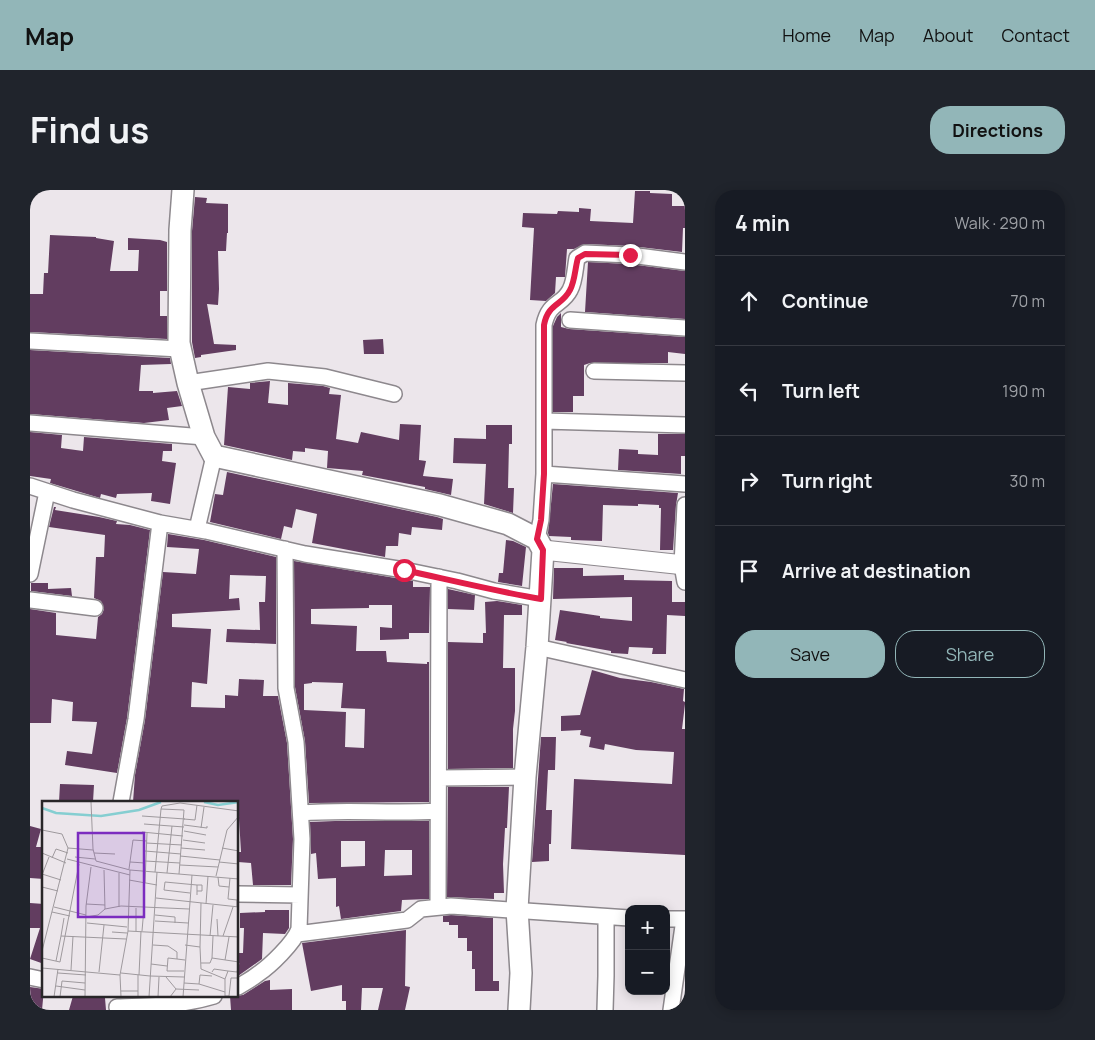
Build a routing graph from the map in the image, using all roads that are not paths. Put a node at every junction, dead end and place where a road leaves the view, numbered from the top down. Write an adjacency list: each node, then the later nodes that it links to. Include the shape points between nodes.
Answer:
1 (183, 190): 6 (main road)
2 (685, 262): 11 (street, via 630,255 585,254 578,258 570,289 550,309 544,325)
3 (570, 320): 4 (street)
4 (685, 328)
5 (30, 341): 6 (street)
6 (180, 349): 9 (main road)
7 (594, 371): 8 (street)
8 (685, 373)
9 (188, 383): 10 (street, via 268,371 325,377); 14 (main road)
10 (394, 394)
11 (544, 421): 13 (street); 16 (street)
12 (30, 424): 14 (street)
13 (685, 425)
14 (204, 437): 15 (main road)
15 (214, 456): 22 (street); 23 (main road, via 440,505 508,524)
16 (544, 474): 17 (street); 23 (street)
17 (685, 484)
18 (30, 486): 19 (street)
19 (47, 492): 21 (street); 26 (street)
20 (685, 505): 25 (street)
21 (160, 523): 22 (street); 35 (street, via 136,719)
22 (197, 529): 24 (street)
23 (540, 544): 25 (street); 28 (main road)
24 (285, 550): 27 (street); 37 (street, via 286,688 296,742)
25 (684, 571)
26 (30, 574)
27 (439, 577): 28 (street); 34 (street)
28 (541, 599): 31 (main road)
29 (30, 600): 30 (street)
30 (96, 608)
31 (537, 647): 32 (street); 33 (main road)
32 (685, 680)
33 (525, 777): 34 (street); 41 (main road)
34 (439, 778): 36 (street)
35 (121, 801)
36 (437, 811): 37 (street, via 332,810); 40 (street)
37 (301, 813): 39 (street)
38 (239, 894): 39 (street)
39 (300, 895): 46 (street)
40 (438, 906): 41 (street); 46 (street, via 418,910 407,920)
41 (517, 909): 42 (street); 50 (main road, via 521,973)
42 (606, 918): 43 (street); 51 (street)
43 (625, 918)
44 (670, 919): 45 (street)
45 (684, 919): 52 (street)
46 (297, 934): 47 (street, via 259,974)
47 (239, 986)
48 (207, 998): 49 (street, via 166,1006)
49 (116, 1004)
50 (519, 1010)
51 (605, 1010)
52 (671, 1010)

